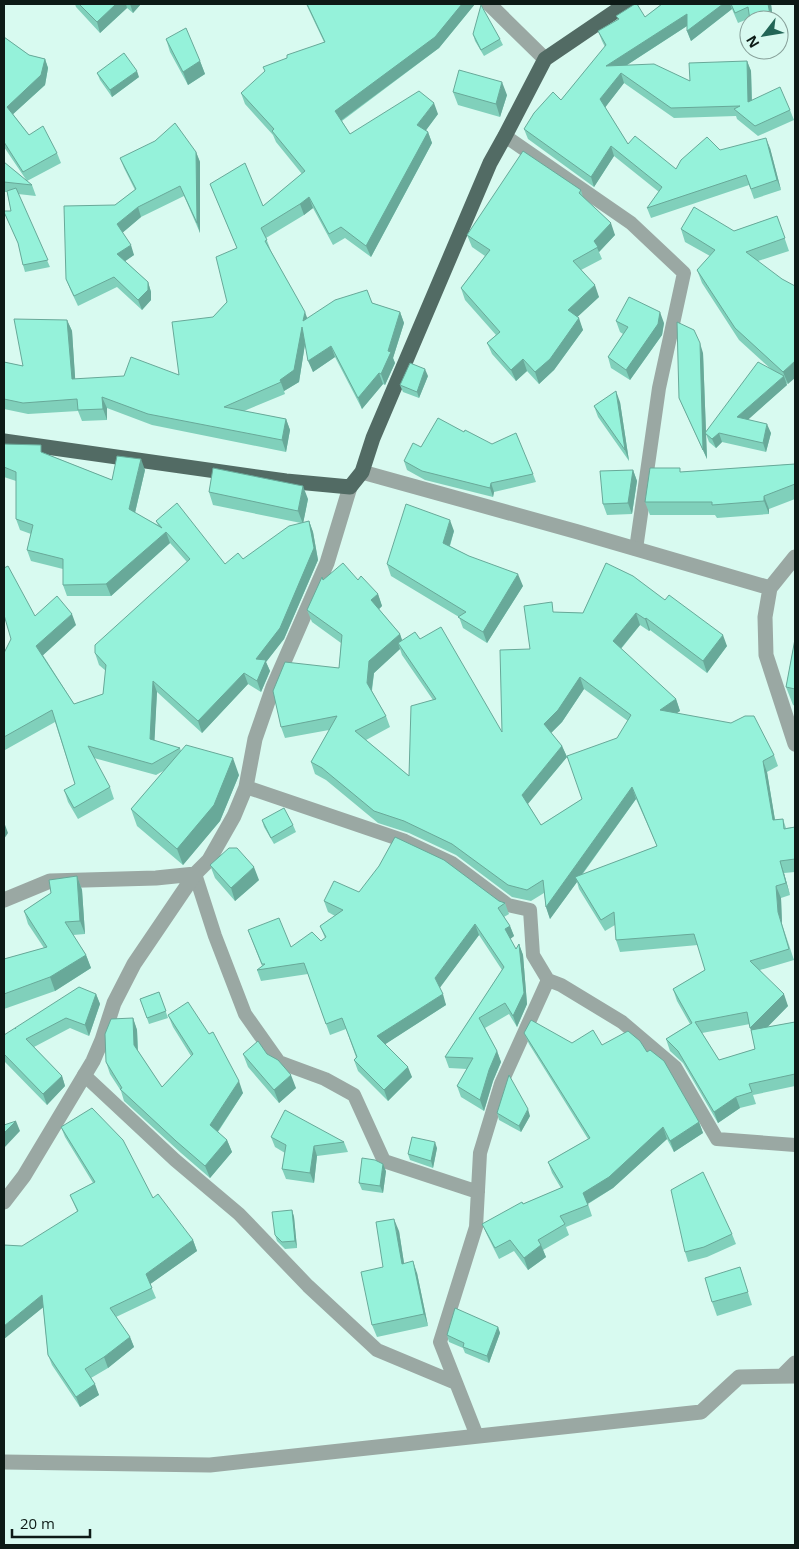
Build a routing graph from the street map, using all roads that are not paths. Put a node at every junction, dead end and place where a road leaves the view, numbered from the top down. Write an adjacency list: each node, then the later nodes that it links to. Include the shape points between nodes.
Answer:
1 (489, 4): 3 (street)
2 (626, 4): 3 (main road)
3 (545, 59): 4 (main road)
4 (505, 136): 6 (main road, via 490,163 373,438); 8 (lane, via 631,223 684,273 659,388)
5 (4, 440): 7 (main road, via 286,481)
6 (362, 472): 7 (main road); 8 (street)
7 (350, 487): 12 (street, via 327,563 266,704 255,738)
8 (636, 549): 10 (street)
9 (795, 557): 10 (street)
10 (770, 588): 11 (street, via 765,617 766,655)
11 (795, 744)
12 (246, 787): 13 (street, via 209,860); 15 (lane, via 405,841 452,863 508,905 530,910 533,955)
13 (195, 874): 14 (street, via 50,881); 16 (street, via 134,964); 18 (lane, via 214,936 245,1014 279,1062 354,1094 384,1162)
14 (4, 900)
15 (548, 980): 17 (lane, via 622,1022 675,1067 717,1139); 18 (lane, via 501,1084 480,1153)
16 (84, 1075): 19 (street, via 24,1176); 22 (lane, via 239,1214 308,1286 377,1350)
17 (795, 1145)
18 (478, 1192): 22 (lane, via 476,1227 440,1342)
19 (4, 1202)
20 (795, 1363): 21 (street)
21 (789, 1376): 23 (street, via 739,1377 701,1412)
22 (456, 1383): 23 (lane)
23 (477, 1436): 24 (street, via 210,1466)
24 (4, 1462)

